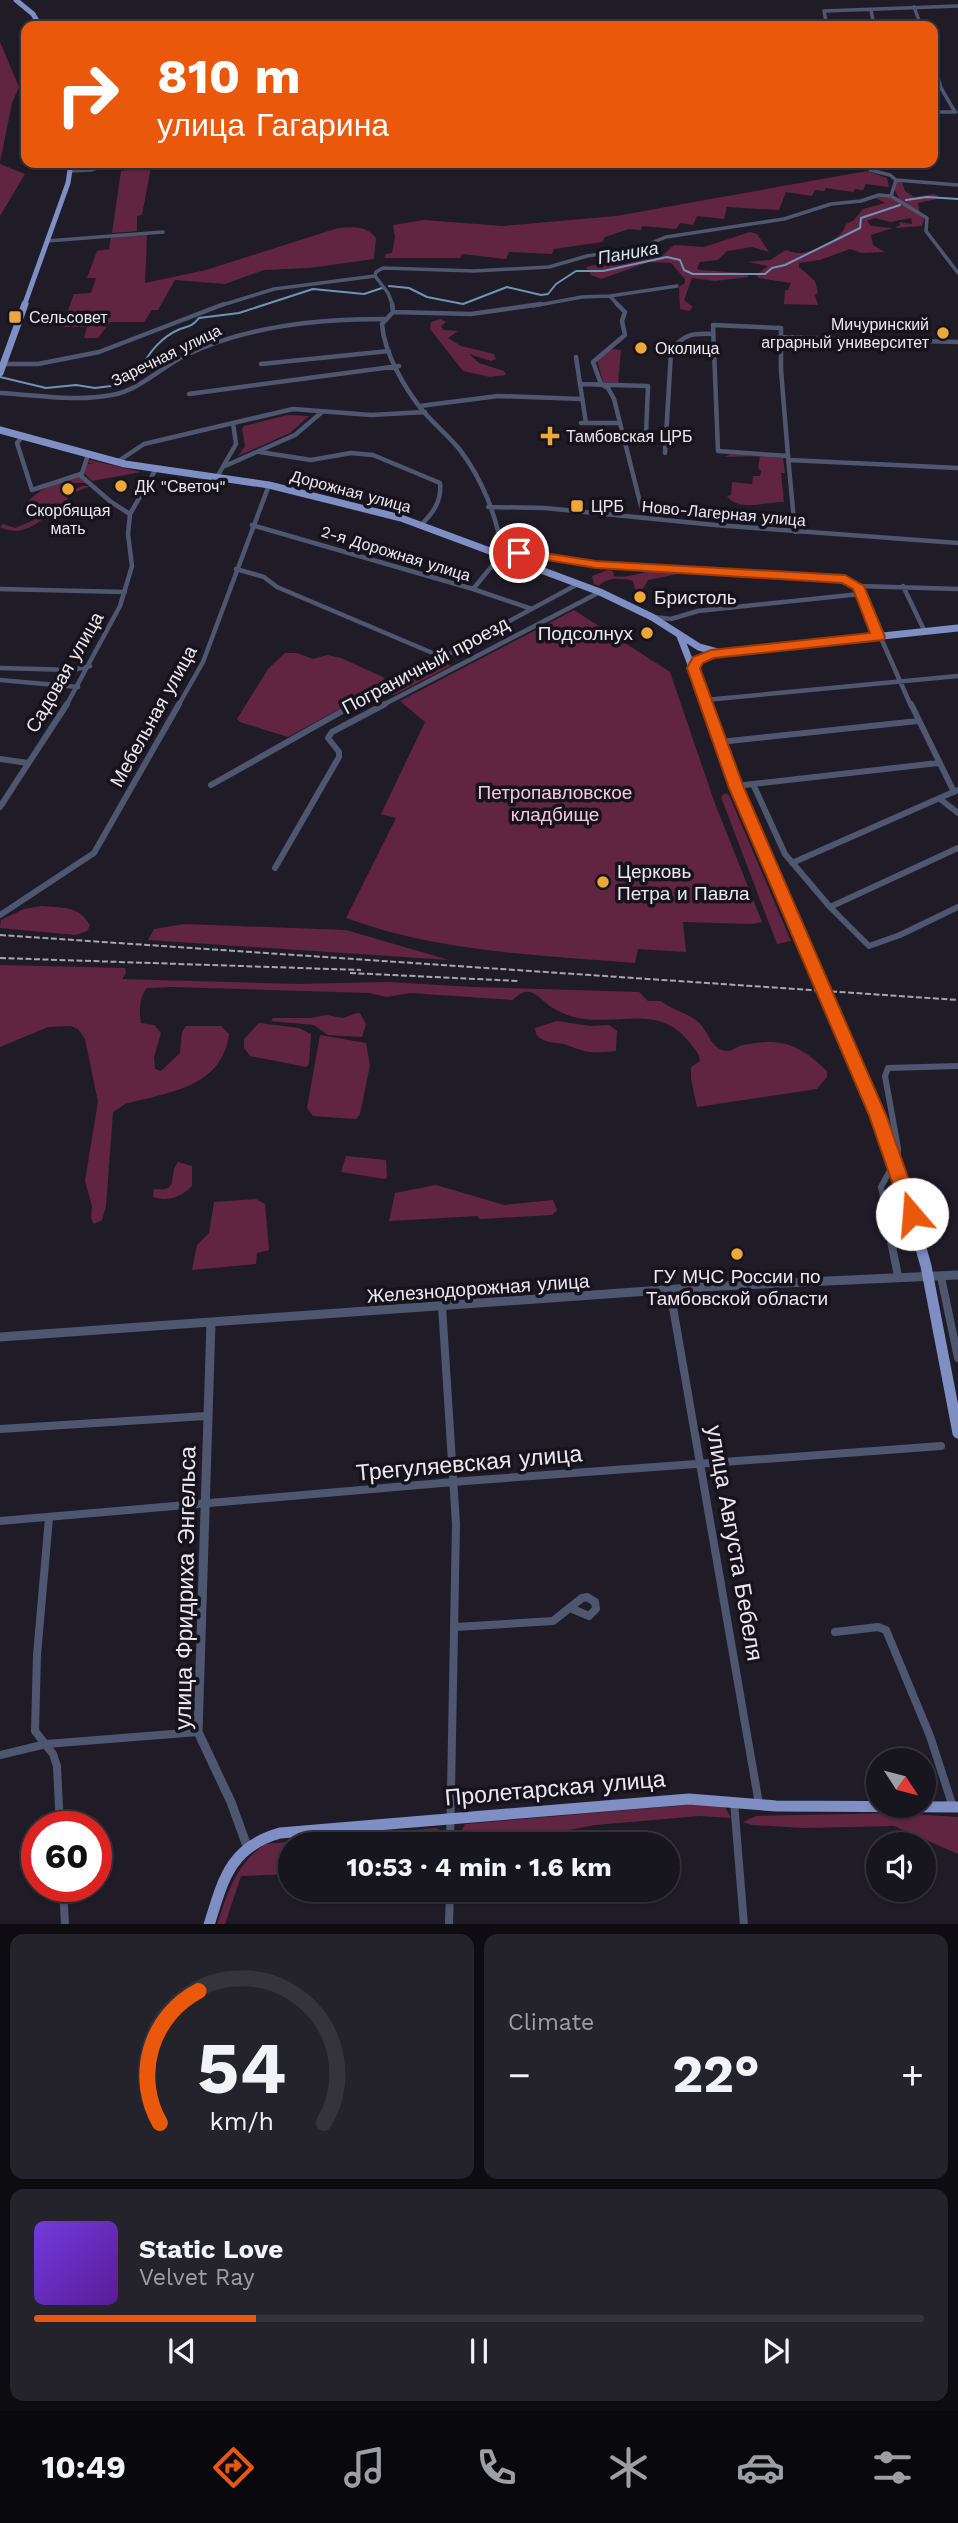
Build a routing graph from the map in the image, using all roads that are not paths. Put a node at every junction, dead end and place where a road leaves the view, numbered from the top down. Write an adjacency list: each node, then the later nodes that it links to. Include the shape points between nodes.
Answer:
1 (16, 0): 5 (main road)
2 (958, 6): 3 (street)
3 (914, 7): 4 (street); 8 (street)
4 (871, 10): 6 (street, via 824,11); 7 (street)
5 (37, 21)
6 (826, 21)
7 (873, 21)
8 (919, 21)
9 (938, 78): 11 (street)
10 (938, 112): 11 (street)
11 (957, 112)
12 (97, 168): 14 (street)
13 (869, 168): 15 (street)
14 (71, 171): 19 (main road)
15 (896, 180): 16 (street); 17 (street)
16 (958, 185)
17 (891, 196): 20 (street, via 927,218 926,231); 21 (street, Заречная улица, via 831,204 784,219 678,234 639,248 549,267 474,271 383,268)
18 (163, 232): 19 (street)
19 (47, 240): 31 (main road)
20 (958, 273)
21 (375, 276): 24 (street, via 389,292); 31 (street, Заречная улица, via 246,296 90,357 48,364)
22 (677, 286): 23 (street)
23 (610, 296): 24 (street, via 496,312); 36 (street, via 625,312 625,329 623,338 594,360)
24 (393, 312): 25 (street)
25 (384, 319): 29 (street); 37 (street, Заречная улица, via 235,335 112,395 60,398)
26 (713, 334): 27 (street, via 713,325 770,327 781,328); 49 (street, via 685,335 671,352); 51 (street, via 718,451)
27 (779, 337): 28 (street); 51 (street)
28 (958, 342)
29 (390, 351): 32 (street); 33 (street)
30 (576, 357): 35 (street)
31 (3, 364): 34 (main road)
32 (261, 365)
33 (399, 366): 38 (street); 40 (street)
34 (0, 372)
35 (580, 384): 36 (street); 39 (street)
36 (601, 384): 44 (street, via 612,394); 46 (street, via 649,386)
37 (0, 393)
38 (189, 394)
39 (582, 399): 40 (street, via 498,396); 44 (street, via 583,423)
40 (420, 406): 42 (street)
41 (322, 412): 42 (street); 43 (street, via 293,409); 48 (street, via 295,435)
42 (425, 412): 59 (street, via 461,451)
43 (233, 423): 52 (street, via 144,444); 53 (street, via 236,444)
44 (620, 423): 61 (street)
45 (0, 430): 47 (main road, Дорожная улица)
46 (646, 433)
47 (22, 437): 50 (main road, Дорожная улица); 56 (street, via 16,443 32,490)
48 (260, 452): 53 (street); 63 (street, via 311,460 351,453 373,455 432,478 440,483 440,498)
49 (665, 453)
50 (88, 455): 52 (main road, Дорожная улица); 56 (street)
51 (789, 458): 54 (street); 64 (street)
52 (117, 462): 55 (main road, Дорожная улица)
53 (225, 466): 57 (street)
54 (958, 468)
55 (156, 469): 57 (main road, Дорожная улица); 60 (street, Садовая улица)
56 (81, 474): 60 (street, via 113,507)
57 (217, 477): 58 (main road, Дорожная улица)
58 (270, 485): 62 (street, Мебельная улица); 63 (main road, Дорожная улица)
59 (488, 507): 61 (street, Ново-Лагерная улица); 67 (street)
60 (130, 514): 75 (street, Садовая улица, via 132,566)
61 (644, 518): 64 (street, Ново-Лагерная улица)
62 (252, 525): 68 (street, Мебельная улица); 72 (street, 2-я Дорожная улица)
63 (421, 525): 67 (main road, Дорожная улица)
64 (795, 532): 65 (street, Ново-Лагерная улица)
65 (958, 542)
66 (519, 553): 74 (street, via 596,565 845,579)
67 (502, 554): 69 (main road, Дорожная улица); 72 (street)
68 (236, 569): 84 (street, via 264,577 277,587); 110 (street, Мебельная улица, via 203,662 93,853)
69 (578, 584): 76 (main road, Дорожная улица); 77 (street)
70 (903, 586): 73 (street); 74 (street); 80 (street)
71 (0, 589): 75 (street)
72 (473, 589): 77 (street, 2-я Дорожная улица)
73 (958, 589)
74 (859, 590): 78 (street, via 689,612 671,619); 82 (street)
75 (125, 592): 85 (street, Садовая улица)
76 (600, 592): 78 (main road, Дорожная улица); 107 (street, Пограничный проезд, via 332,732 328,738 339,757)
77 (532, 609): 84 (street)
78 (652, 617): 81 (main road, Дорожная улица)
79 (958, 628): 80 (main road)
80 (925, 632): 82 (main road)
81 (679, 634): 83 (main road, Дорожная улица, via 699,647); 87 (main road)
82 (878, 637): 83 (main road); 90 (street)
83 (721, 653): 87 (main road, via 702,657)
84 (442, 657): 99 (street)
85 (90, 666): 86 (street, via 73,670); 91 (street, Садовая улица)
86 (0, 668)
87 (693, 668): 92 (main road)
88 (958, 676): 90 (street)
89 (0, 680): 91 (street)
90 (901, 680): 92 (street); 93 (street)
91 (78, 687): 96 (street, Садовая улица)
92 (705, 700): 94 (main road)
93 (918, 721): 94 (street); 97 (street)
94 (720, 742): 100 (main road)
95 (0, 759): 96 (street)
96 (28, 763): 103 (street, Садовая улица)
97 (938, 763): 98 (street); 101 (street)
98 (753, 784): 100 (street); 106 (street)
99 (211, 785)
100 (736, 786): 122 (main road, via 897,1169 926,1266)
101 (956, 791): 102 (street)
102 (940, 799): 104 (street); 106 (street)
103 (1, 804)
104 (958, 813)
105 (958, 848): 108 (street)
106 (792, 863): 108 (street)
107 (275, 868)
108 (830, 907): 109 (street, via 872,946)
109 (958, 907)
110 (0, 915)
111 (958, 1066): 113 (street, via 895,1066 888,1068 885,1076 898,1156 881,1186)
112 (958, 1275): 114 (street, Железнодорожная улица)
113 (898, 1276): 114 (street, Железнодорожная улица); 115 (street, Железнодорожная улица)
114 (941, 1276): 119 (street)
115 (670, 1290): 116 (street, Железнодорожная улица); 124 (street, улица Августа Бебеля)
116 (442, 1306): 117 (street, Железнодорожная улица); 125 (street)
117 (211, 1322): 118 (street, Железнодорожная улица); 120 (street, улица Фридриха Энгельса)
118 (0, 1337)
119 (958, 1359)
120 (206, 1416): 121 (street); 126 (street, улица Фридриха Энгельса)
121 (0, 1429)
122 (958, 1433)
123 (941, 1446): 124 (street, Трегуляевская улица)
124 (702, 1464): 125 (street, Трегуляевская улица); 136 (street, улица Августа Бебеля)
125 (453, 1482): 126 (street, Трегуляевская улица); 130 (street)
126 (205, 1504): 127 (street, Трегуляевская улица); 132 (street, улица Фридриха Энгельса)
127 (49, 1518): 128 (street, Трегуляевская улица); 133 (street, via 35,1731)
128 (0, 1521)
129 (570, 1608): 130 (street, via 553,1621)
130 (456, 1627): 139 (street)
131 (835, 1632): 137 (street, via 886,1630)
132 (198, 1732): 133 (street); 141 (street, улица Фридриха Энгельса)
133 (46, 1744): 134 (street); 138 (street, via 57,1767)
134 (0, 1755)
135 (734, 1802): 136 (main road, Пролетарская улица); 139 (main road, Пролетарская улица, via 676,1800); 147 (street)
136 (759, 1804): 137 (main road, Пролетарская улица)
137 (955, 1807)
138 (59, 1811)
139 (451, 1818): 140 (street); 141 (main road, Пролетарская улица, via 262,1836)
140 (450, 1832)
141 (247, 1846): 145 (main road, via 232,1863)
142 (64, 1902): 144 (street)
143 (450, 1902): 146 (street)
144 (65, 1924)
145 (209, 1924)
146 (449, 1924)
147 (744, 1924)

